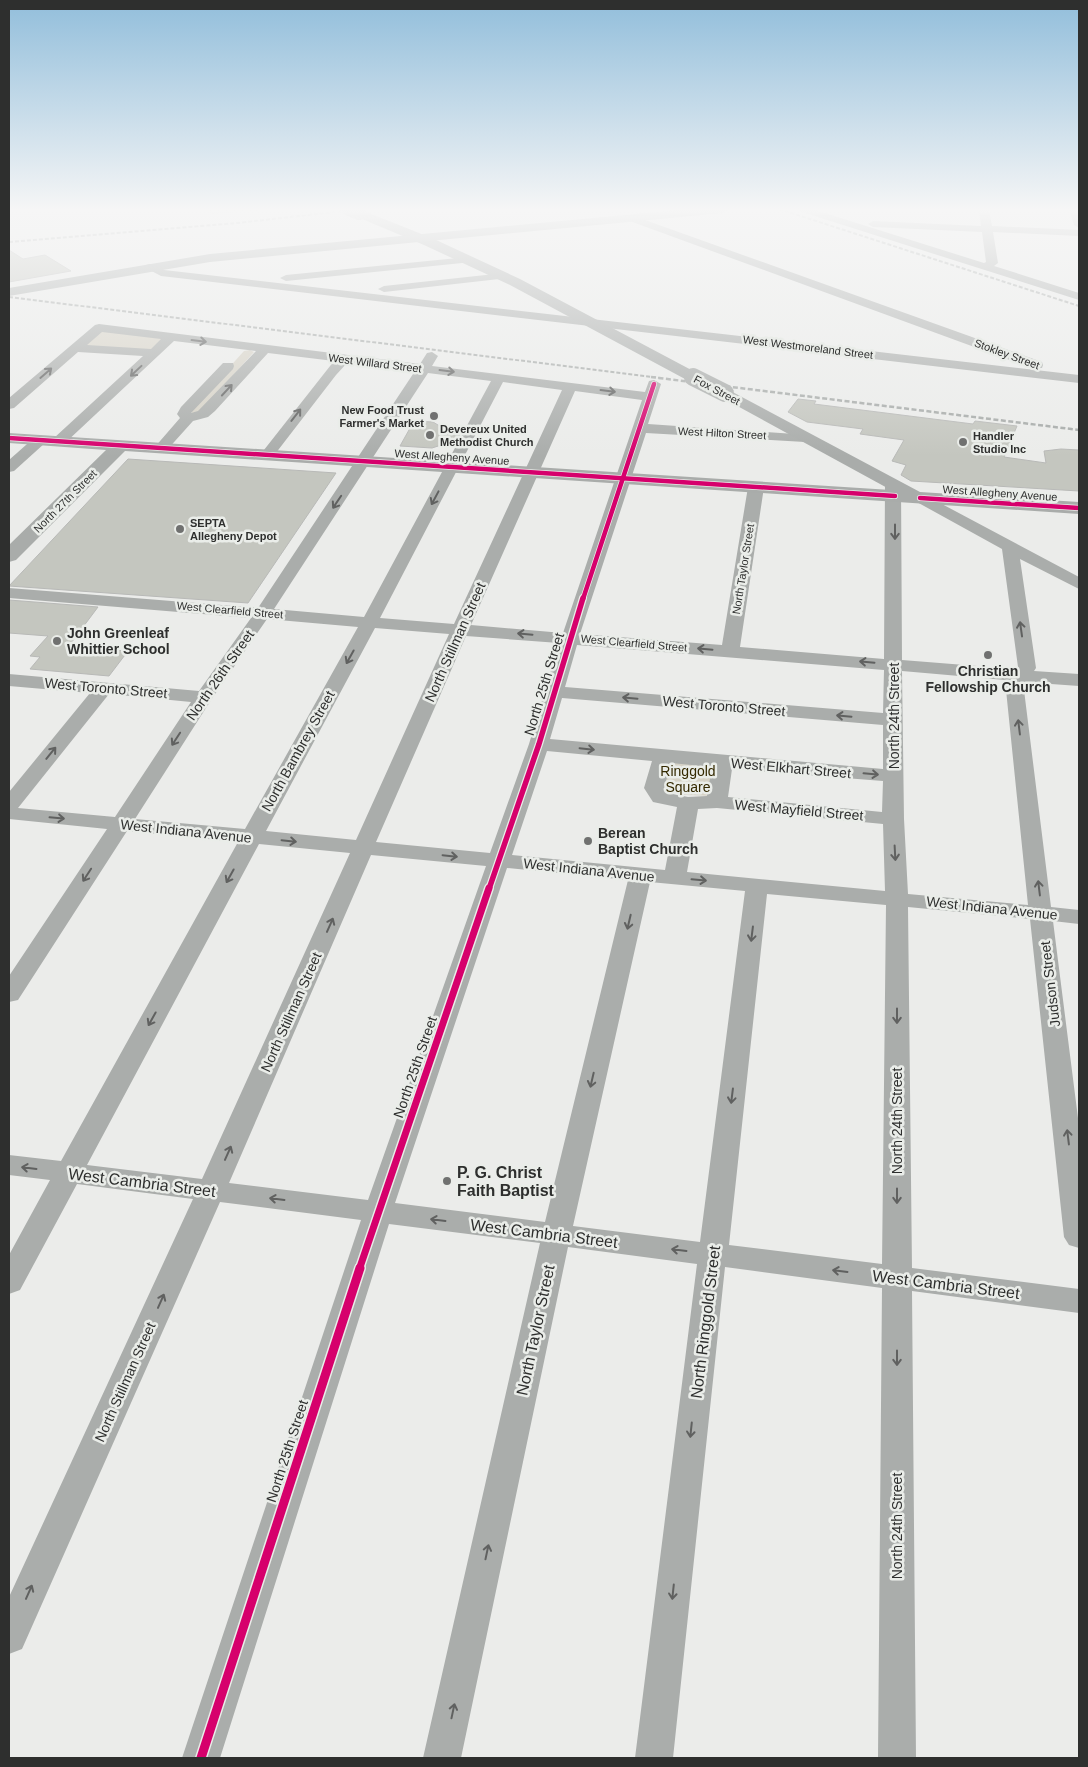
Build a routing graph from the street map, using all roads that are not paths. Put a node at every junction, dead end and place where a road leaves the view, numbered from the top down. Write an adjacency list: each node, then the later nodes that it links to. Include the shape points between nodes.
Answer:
1 (326, 291): 6 (street, West Westmoreland Street)
2 (355, 291): 6 (street)
3 (533, 291): 8 (street, Fox Street)
4 (836, 291): 18 (street, Stokley Street)
5 (1062, 291): 7 (street)
6 (340, 293): 8 (street, West Westmoreland Street)
7 (1079, 297)
8 (591, 322): 18 (street, West Westmoreland Street); 25 (street, Fox Street, bridge)
9 (172, 338): 10 (street, West Willard Street, one-way to 10); 11 (street, West Willard Street, via 98,328); 13 (street)
10 (247, 347): 12 (street, West Willard Street); 22 (street, via 186,410 184,414)
11 (74, 348): 13 (street); 21 (street, one-way to 11)
12 (265, 349): 15 (street, West Willard Street); 22 (street, one-way to 12, via 203,414 210,408)
13 (154, 353): 27 (street, one-way to 27)
14 (432, 356): 16 (street, North 26th Street)
15 (344, 359): 16 (street, West Willard Street); 30 (street, one-way to 15)
16 (424, 368): 17 (street, West Willard Street, one-way to 17); 31 (street, North 26th Street)
17 (499, 378): 19 (street, West Willard Street); 32 (street, North Bambrey Street)
18 (1076, 378)
19 (570, 387): 20 (street, West Willard Street, one-way to 20); 34 (street, North Stillman Street)
20 (652, 390): 23 (street, North 25th Street)
21 (9, 405)
22 (188, 418): 29 (street)
23 (640, 428): 25 (street, West Hilton Street); 35 (street, North 25th Street)
24 (9, 438): 26 (street, West Allegheny Avenue)
25 (805, 438): 37 (street, Fox Street)
26 (40, 440): 27 (street, West Allegheny Avenue); 33 (street)
27 (59, 441): 28 (street, West Allegheny Avenue)
28 (121, 445): 29 (street, West Allegheny Avenue); 41 (street, North 27th Street)
29 (161, 448): 30 (street, West Allegheny Avenue)
30 (267, 455): 31 (street, West Allegheny Avenue)
31 (364, 461): 32 (street, West Allegheny Avenue); 44 (street, North 26th Street, one-way to 44)
32 (452, 467): 34 (street, West Allegheny Avenue); 45 (street, North Bambrey Street, one-way to 45)
33 (9, 468)
34 (531, 472): 35 (street, West Allegheny Avenue); 46 (street, North Stillman Street)
35 (624, 478): 36 (street, West Allegheny Avenue); 47 (street, North 25th Street)
36 (756, 487): 37 (street, West Allegheny Avenue); 48 (street, North Taylor Street)
37 (894, 490): 38 (street, West Allegheny Avenue); 49 (street, North 24th Street, one-way to 49)
38 (920, 498): 39 (street, West Allegheny Avenue); 40 (street)
39 (1079, 508)
40 (1010, 547): 42 (street); 50 (street, one-way to 40, via 1026,668)
41 (9, 556)
42 (1079, 584)
43 (9, 593): 44 (street, West Clearfield Street)
44 (263, 613): 45 (street, West Clearfield Street); 55 (street, North 26th Street)
45 (370, 621): 46 (street, West Clearfield Street); 67 (street, North Bambrey Street, one-way to 67)
46 (460, 629): 47 (street, West Clearfield Street, one-way to 46); 68 (street, North Stillman Street)
47 (570, 638): 48 (street, West Clearfield Street, one-way to 47); 54 (street, North 25th Street)
48 (730, 651): 49 (street, West Clearfield Street, one-way to 48)
49 (894, 664): 50 (street, West Clearfield Street); 56 (street, North 24th Street)
50 (1020, 675): 52 (street, West Clearfield Street); 74 (street, Judson Street, one-way to 50, via 1014,681)
51 (9, 680): 53 (street, West Toronto Street)
52 (1079, 680)
53 (104, 688): 55 (street, West Toronto Street); 63 (street, one-way to 53)
54 (555, 692): 56 (street, West Toronto Street, one-way to 54); 57 (street, North 25th Street)
55 (204, 697): 66 (street, North 26th Street, one-way to 66)
56 (893, 720): 60 (street, North 24th Street)
57 (539, 744): 58 (street, West Elkhart Street, one-way to 58); 69 (street, North 25th Street)
58 (663, 757): 59 (street, West Elkhart Street); 62 (street, West Mayfield Street, via 654,788 660,798)
59 (723, 762): 60 (street, West Elkhart Street, one-way to 60); 61 (street)
60 (894, 776): 65 (street, North 24th Street)
61 (717, 802): 62 (street, West Mayfield Street); 65 (street, West Mayfield Street)
62 (688, 803): 71 (street)
63 (9, 805)
64 (9, 814): 66 (street, West Indiana Avenue, one-way to 66)
65 (893, 819): 73 (street, North 24th Street, one-way to 73)
66 (121, 824): 67 (street, West Indiana Avenue); 76 (street, North 26th Street, one-way to 76)
67 (251, 837): 68 (street, West Indiana Avenue, one-way to 68); 78 (street, North Bambrey Street, one-way to 78)
68 (364, 848): 69 (street, West Indiana Avenue, one-way to 69); 79 (street, North Stillman Street, one-way to 68)
69 (499, 861): 70 (street, West Indiana Avenue); 80 (street, North 25th Street)
70 (640, 874): 71 (street, West Indiana Avenue); 81 (street, North Taylor Street, one-way to 81)
71 (675, 878): 72 (street, West Indiana Avenue, one-way to 72)
72 (757, 886): 73 (street, West Indiana Avenue); 83 (street, North Ringgold Street, one-way to 83)
73 (897, 899): 74 (street, West Indiana Avenue); 84 (street, North 24th Street, one-way to 84)
74 (1042, 913): 75 (street, West Indiana Avenue); 82 (street, Judson Street, one-way to 74)
75 (1079, 917)
76 (9, 994)
77 (9, 1165): 78 (street, West Cambria Street, one-way to 77)
78 (68, 1173): 79 (street, West Cambria Street); 85 (street, North Bambrey Street)
79 (212, 1191): 80 (street, West Cambria Street, one-way to 79); 87 (street, North Stillman Street, one-way to 79)
80 (378, 1212): 81 (street, West Cambria Street, one-way to 80); 88 (street, North 25th Street)
81 (556, 1234): 83 (street, West Cambria Street, one-way to 81); 89 (street, North Taylor Street, one-way to 81)
82 (1079, 1237)
83 (714, 1255): 84 (street, West Cambria Street, one-way to 83); 90 (street, North Ringgold Street, one-way to 90, via 709,1275)
84 (897, 1278): 86 (street, West Cambria Street); 91 (street, North 24th Street, one-way to 91)
85 (9, 1282)
86 (1079, 1301)
87 (9, 1637)
88 (201, 1758)
89 (442, 1758)
90 (654, 1758)
91 (896, 1758)

